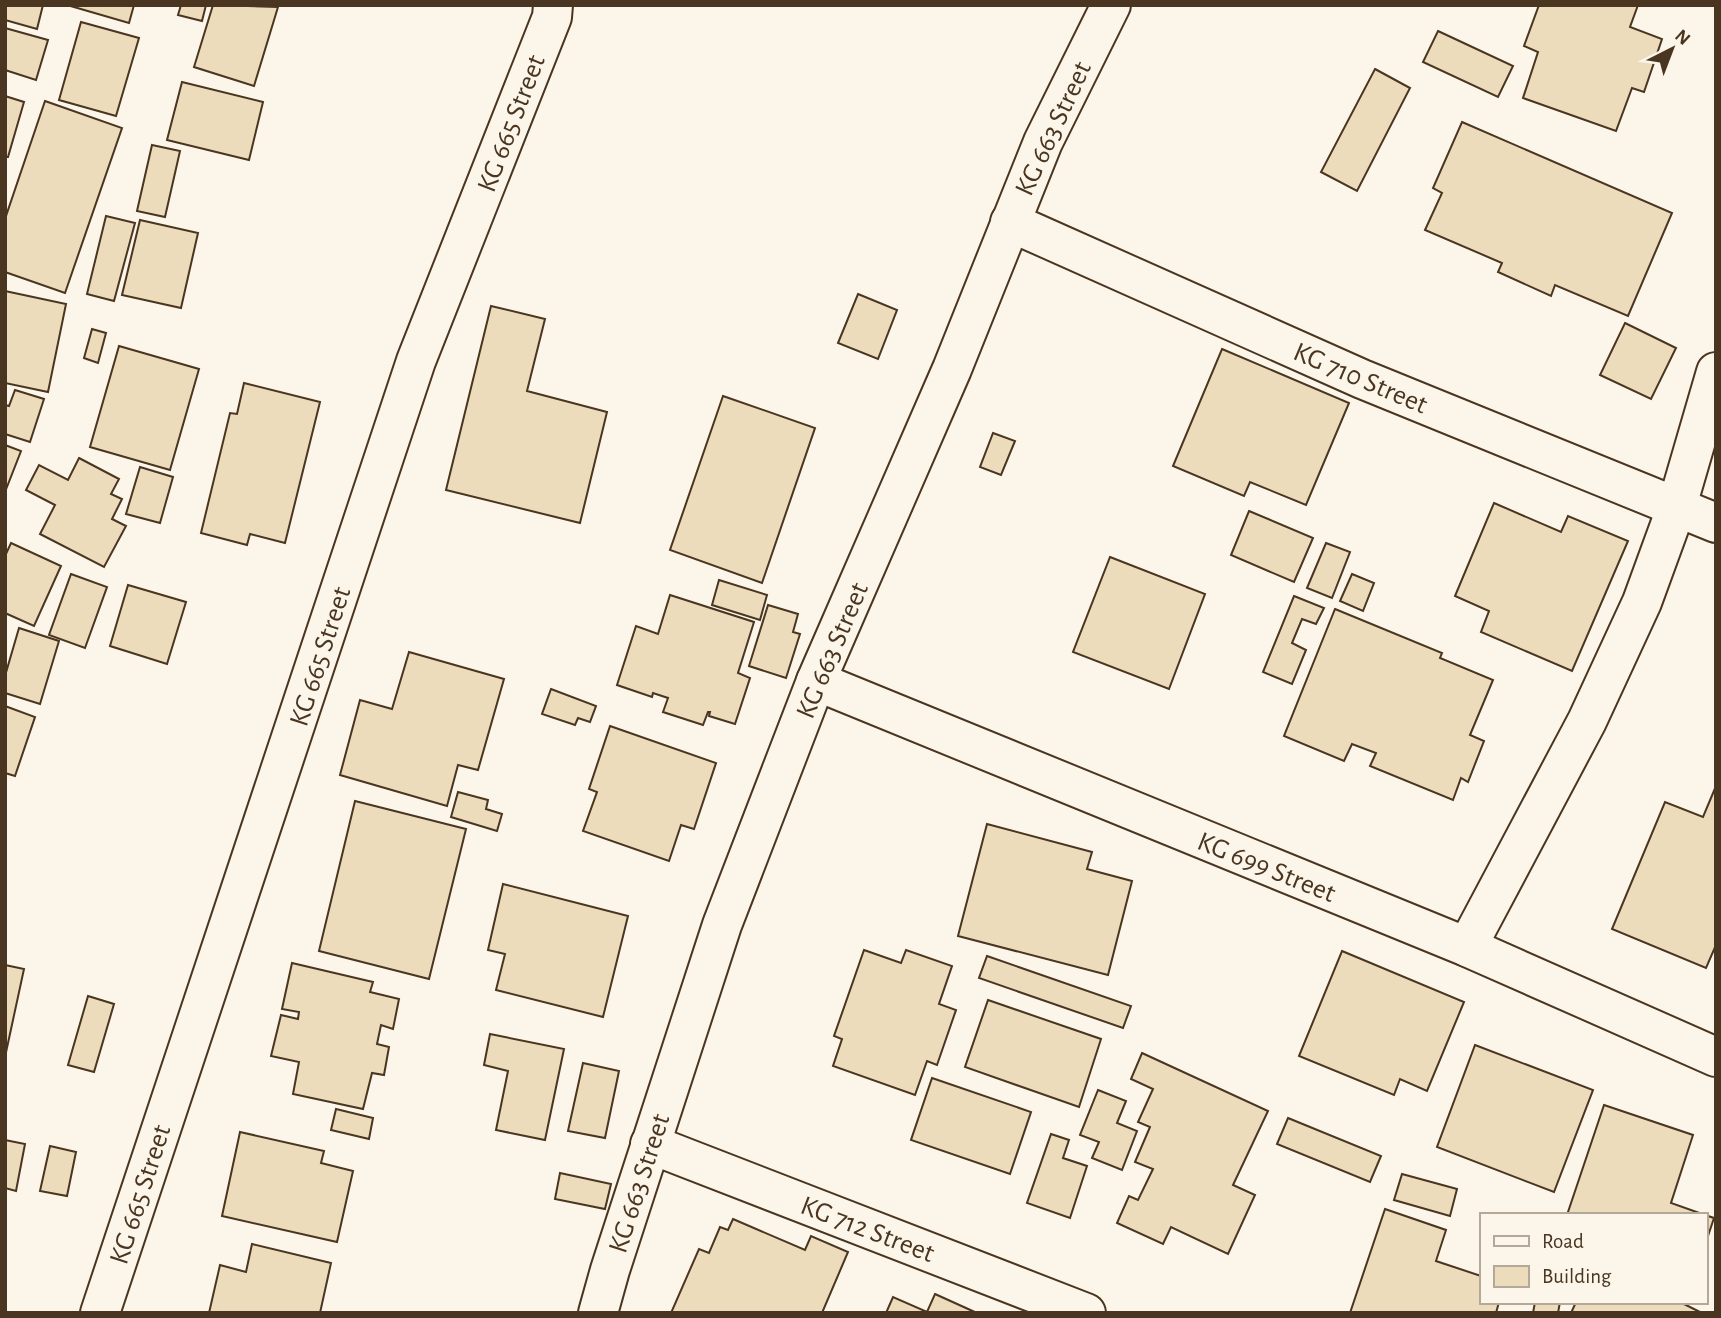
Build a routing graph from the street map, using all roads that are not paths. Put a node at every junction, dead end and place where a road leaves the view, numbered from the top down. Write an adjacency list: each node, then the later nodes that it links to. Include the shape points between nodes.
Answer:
1 (553, 5): 11 (street, KG 665 Street, via 416,361)
2 (1111, 5): 3 (street, KG 663 Street, via 1043,142)
3 (1010, 222): 5 (street, KG 710 Street, via 1362,379); 7 (street, KG 663 Street, via 952,369)
4 (1716, 372): 5 (street)
5 (1677, 506): 6 (street, KG 710 Street); 8 (street, via 1642,602 1587,721)
6 (1716, 523)
7 (816, 681): 8 (street, KG 699 Street); 10 (street, KG 663 Street, via 722,925)
8 (1466, 947): 9 (street, KG 699 Street)
9 (1716, 1057)
10 (650, 1144): 12 (street, KG 663 Street); 13 (street, KG 712 Street)
11 (100, 1313)
12 (598, 1313)
13 (1086, 1313)

